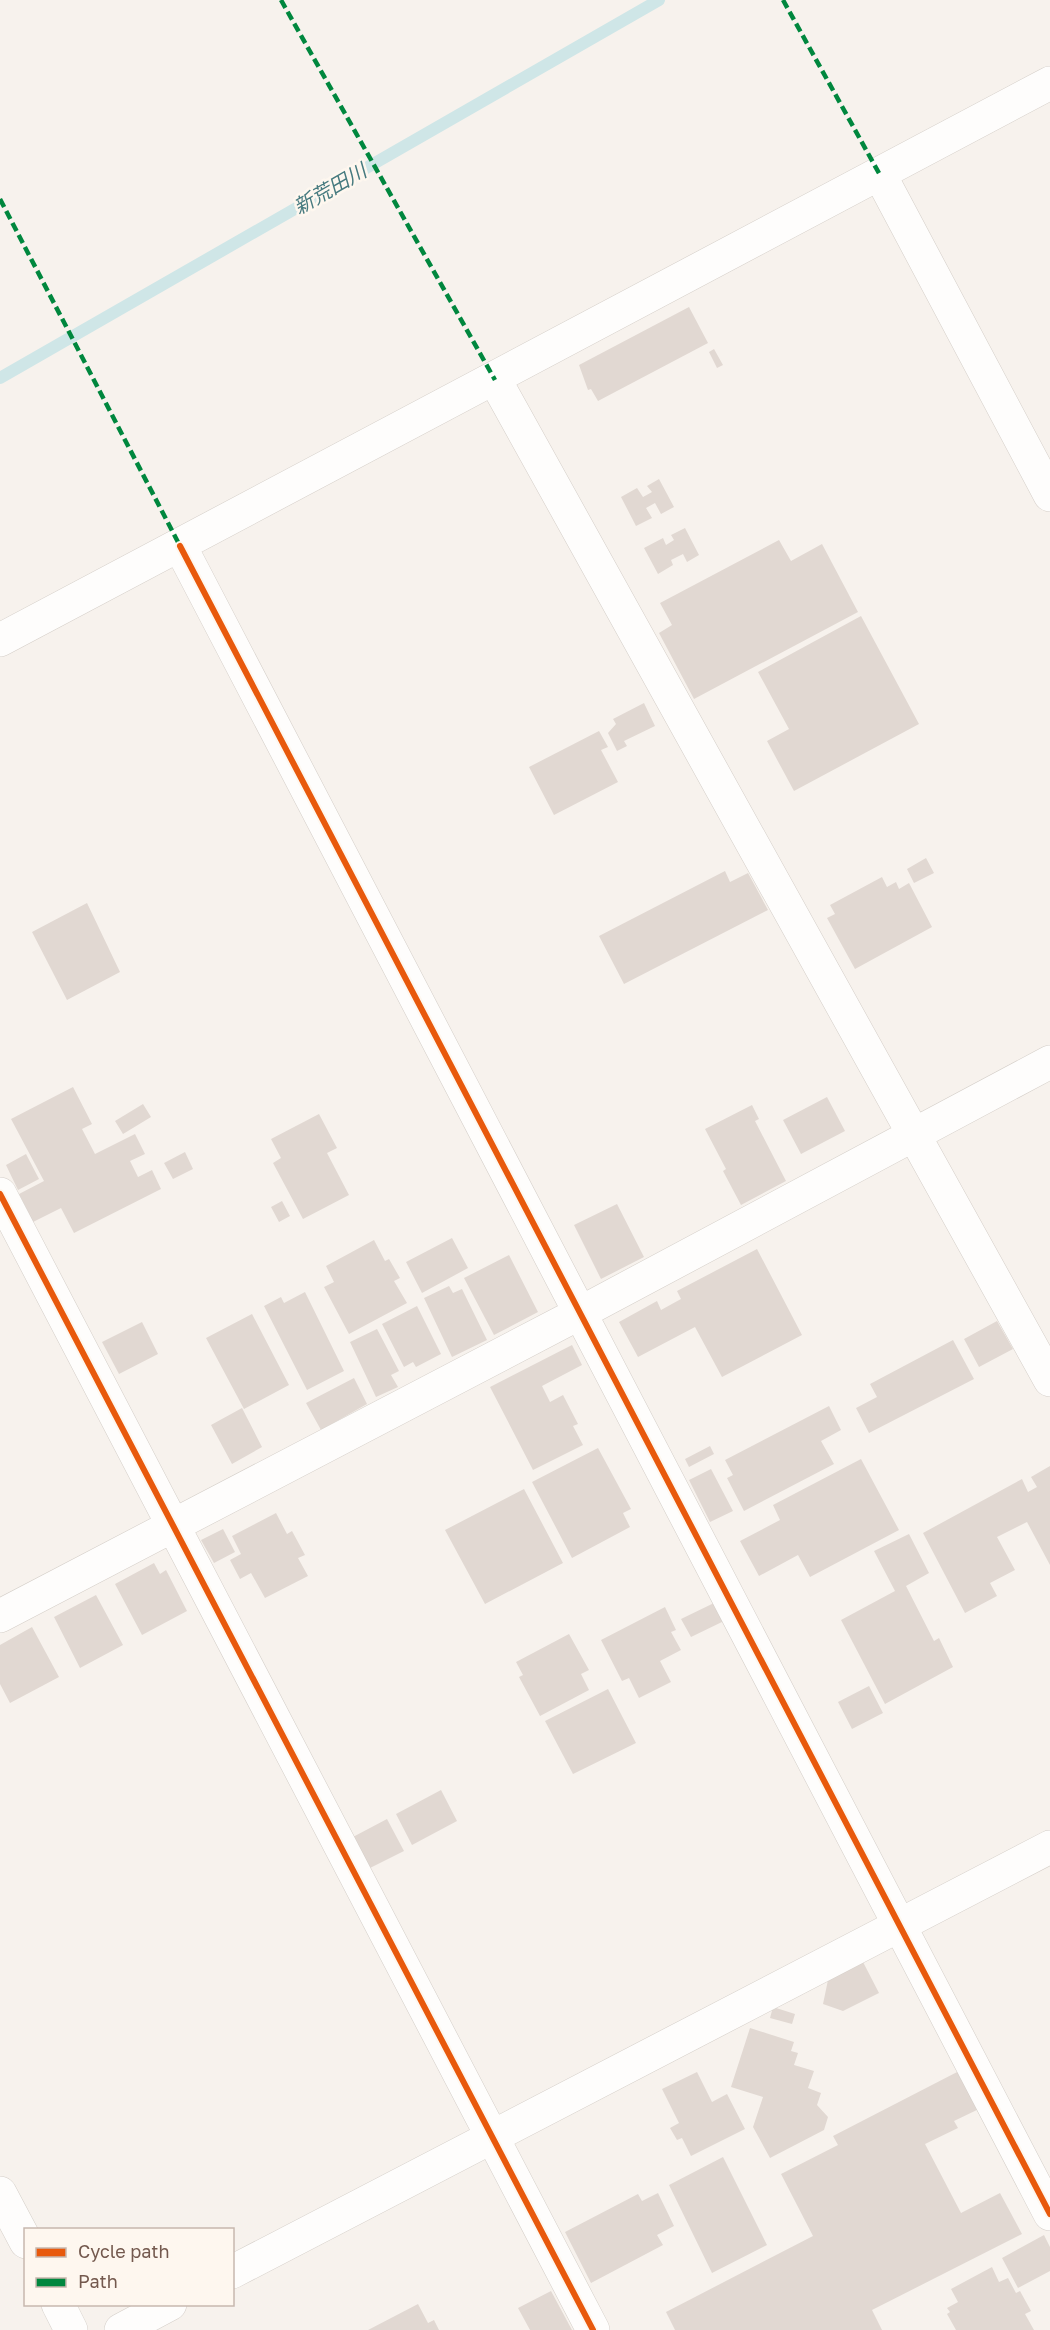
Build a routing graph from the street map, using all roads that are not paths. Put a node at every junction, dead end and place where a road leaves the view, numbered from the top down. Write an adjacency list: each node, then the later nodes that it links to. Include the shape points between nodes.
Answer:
1 (1050, 83): 2 (street)
2 (880, 176): 3 (street); 4 (street)
3 (495, 380): 5 (street); 8 (street)
4 (1050, 495)
5 (180, 546): 6 (street); 10 (street)
6 (0, 640)
7 (1050, 1062): 8 (street)
8 (913, 1136): 10 (street); 11 (street)
9 (0, 1194): 12 (street)
10 (580, 1313): 12 (street); 15 (street)
11 (1050, 1380)
12 (173, 1526): 13 (street); 16 (street)
13 (0, 1616)
14 (1050, 1848): 15 (street)
15 (900, 1926): 16 (street); 18 (street)
16 (492, 2137): 20 (street); 25 (street)
17 (0, 2193): 19 (street)
18 (1050, 2214)
19 (24, 2238)
20 (234, 2271)
21 (59, 2306): 23 (street)
22 (166, 2306): 24 (street)
23 (71, 2330)
24 (121, 2330)
25 (593, 2330)

